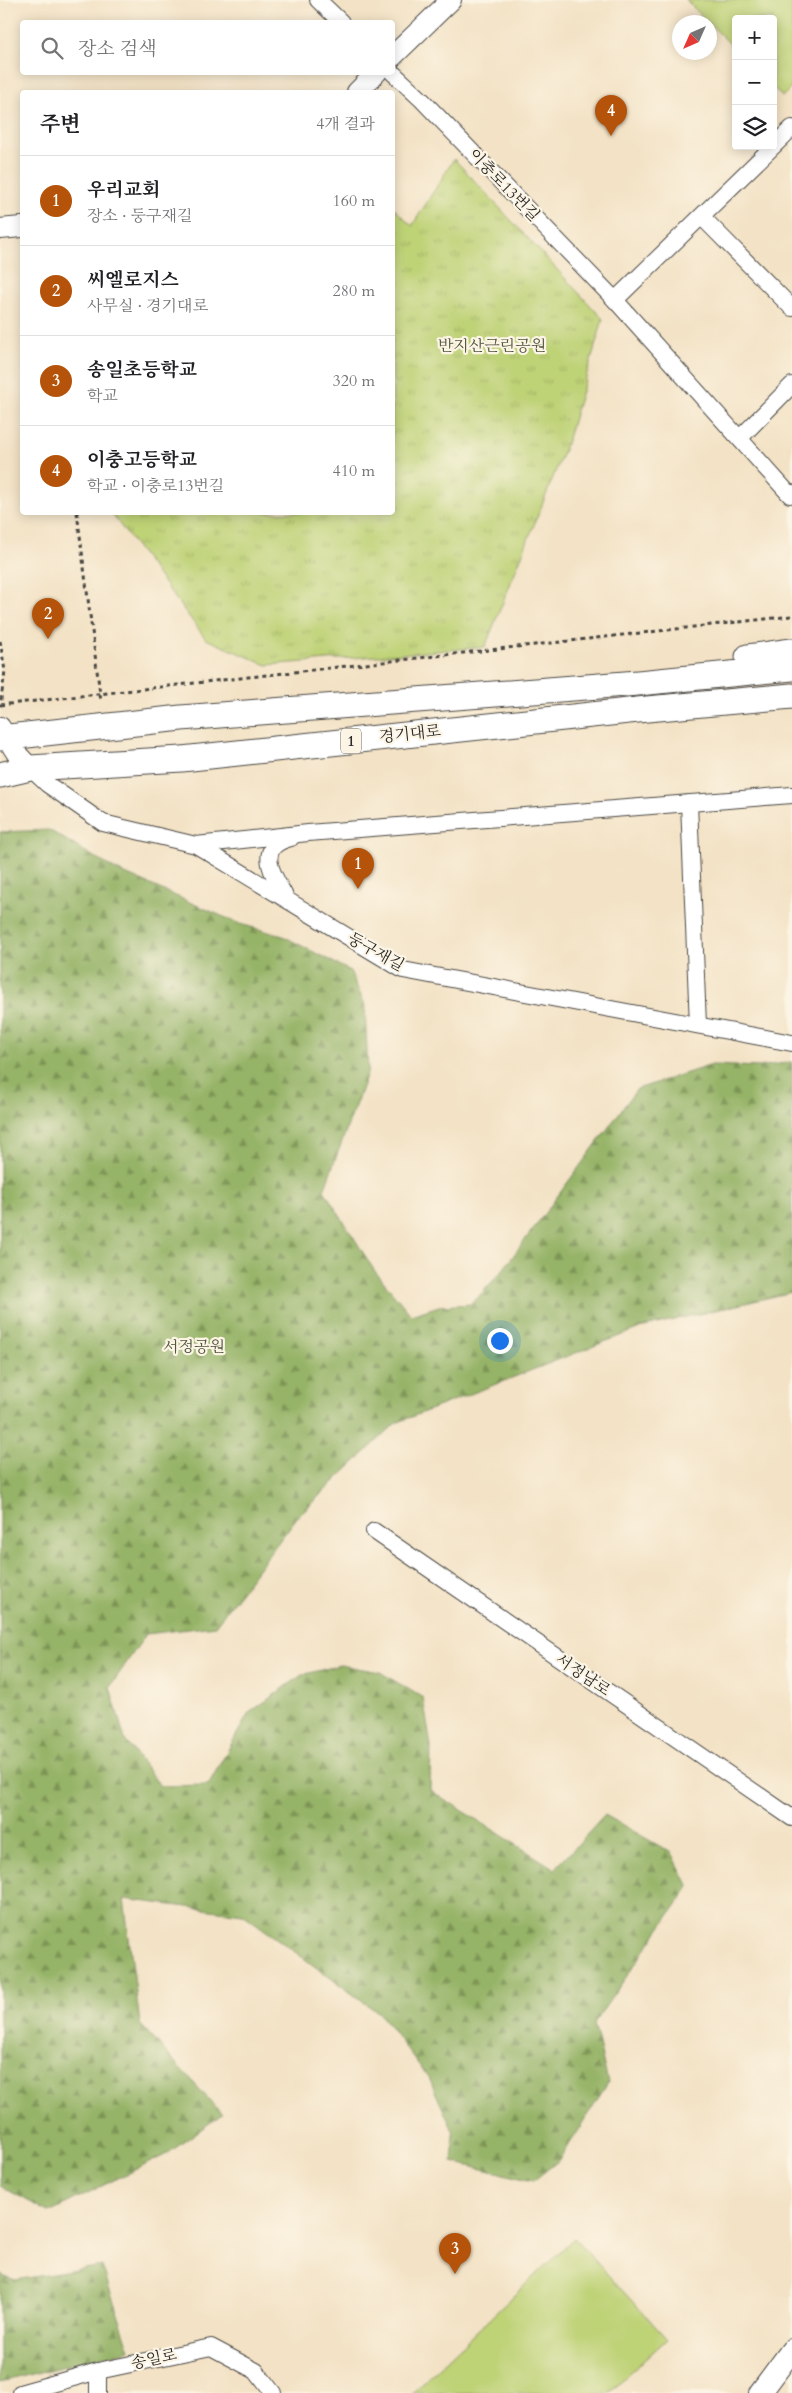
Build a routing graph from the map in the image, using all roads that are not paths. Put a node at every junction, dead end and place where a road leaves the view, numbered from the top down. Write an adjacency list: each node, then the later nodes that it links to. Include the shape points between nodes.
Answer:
1 (318, 0): 3 (street)
2 (451, 0): 4 (street)
3 (339, 20)
4 (395, 54)
5 (374, 75): 7 (street)
6 (395, 75): 12 (street, 이충로13번길)
7 (359, 90)
8 (792, 128): 9 (street)
9 (702, 217): 12 (street); 13 (street)
10 (20, 227): 11 (street)
11 (0, 229)
12 (614, 300): 15 (street, 이충로13번길)
13 (792, 308)
14 (792, 385): 15 (street)
15 (740, 438): 16 (street, 이충로13번길, via 790,495)
16 (792, 493)
17 (792, 651): 19 (main road, 경기대로 / 1, via 752,656)
18 (792, 668): 19 (main road, 경기대로 / 1)
19 (693, 678): 23 (main road, 경기대로 / 1)
20 (792, 696): 21 (main road, 경기대로 / 1)
21 (701, 704): 22 (main road, 경기대로 / 1); 24 (main road, 경기대로 / 1, via 182,759)
22 (792, 712)
23 (2, 734): 24 (street)
24 (30, 768): 25 (main road, 경기대로 / 1); 29 (street, 둥구재길, via 47,784 103,823)
25 (0, 775)
26 (792, 795): 27 (street)
27 (689, 803): 28 (street); 31 (street)
28 (308, 833): 29 (street); 30 (street, via 280,840 270,852 269,868)
29 (196, 845): 30 (street, 둥구재길)
30 (287, 900): 31 (street, 둥구재길, via 404,970)
31 (698, 1025): 32 (street, 둥구재길)
32 (792, 1043)
33 (374, 1531): 34 (street, 서정남로)
34 (792, 1818)
35 (792, 2350): 40 (main road)
36 (98, 2371): 37 (street, 송일로); 38 (street); 39 (street, 송일로, via 211,2347 256,2371)
37 (20, 2393)
38 (98, 2393)
39 (273, 2393)
40 (760, 2393)

